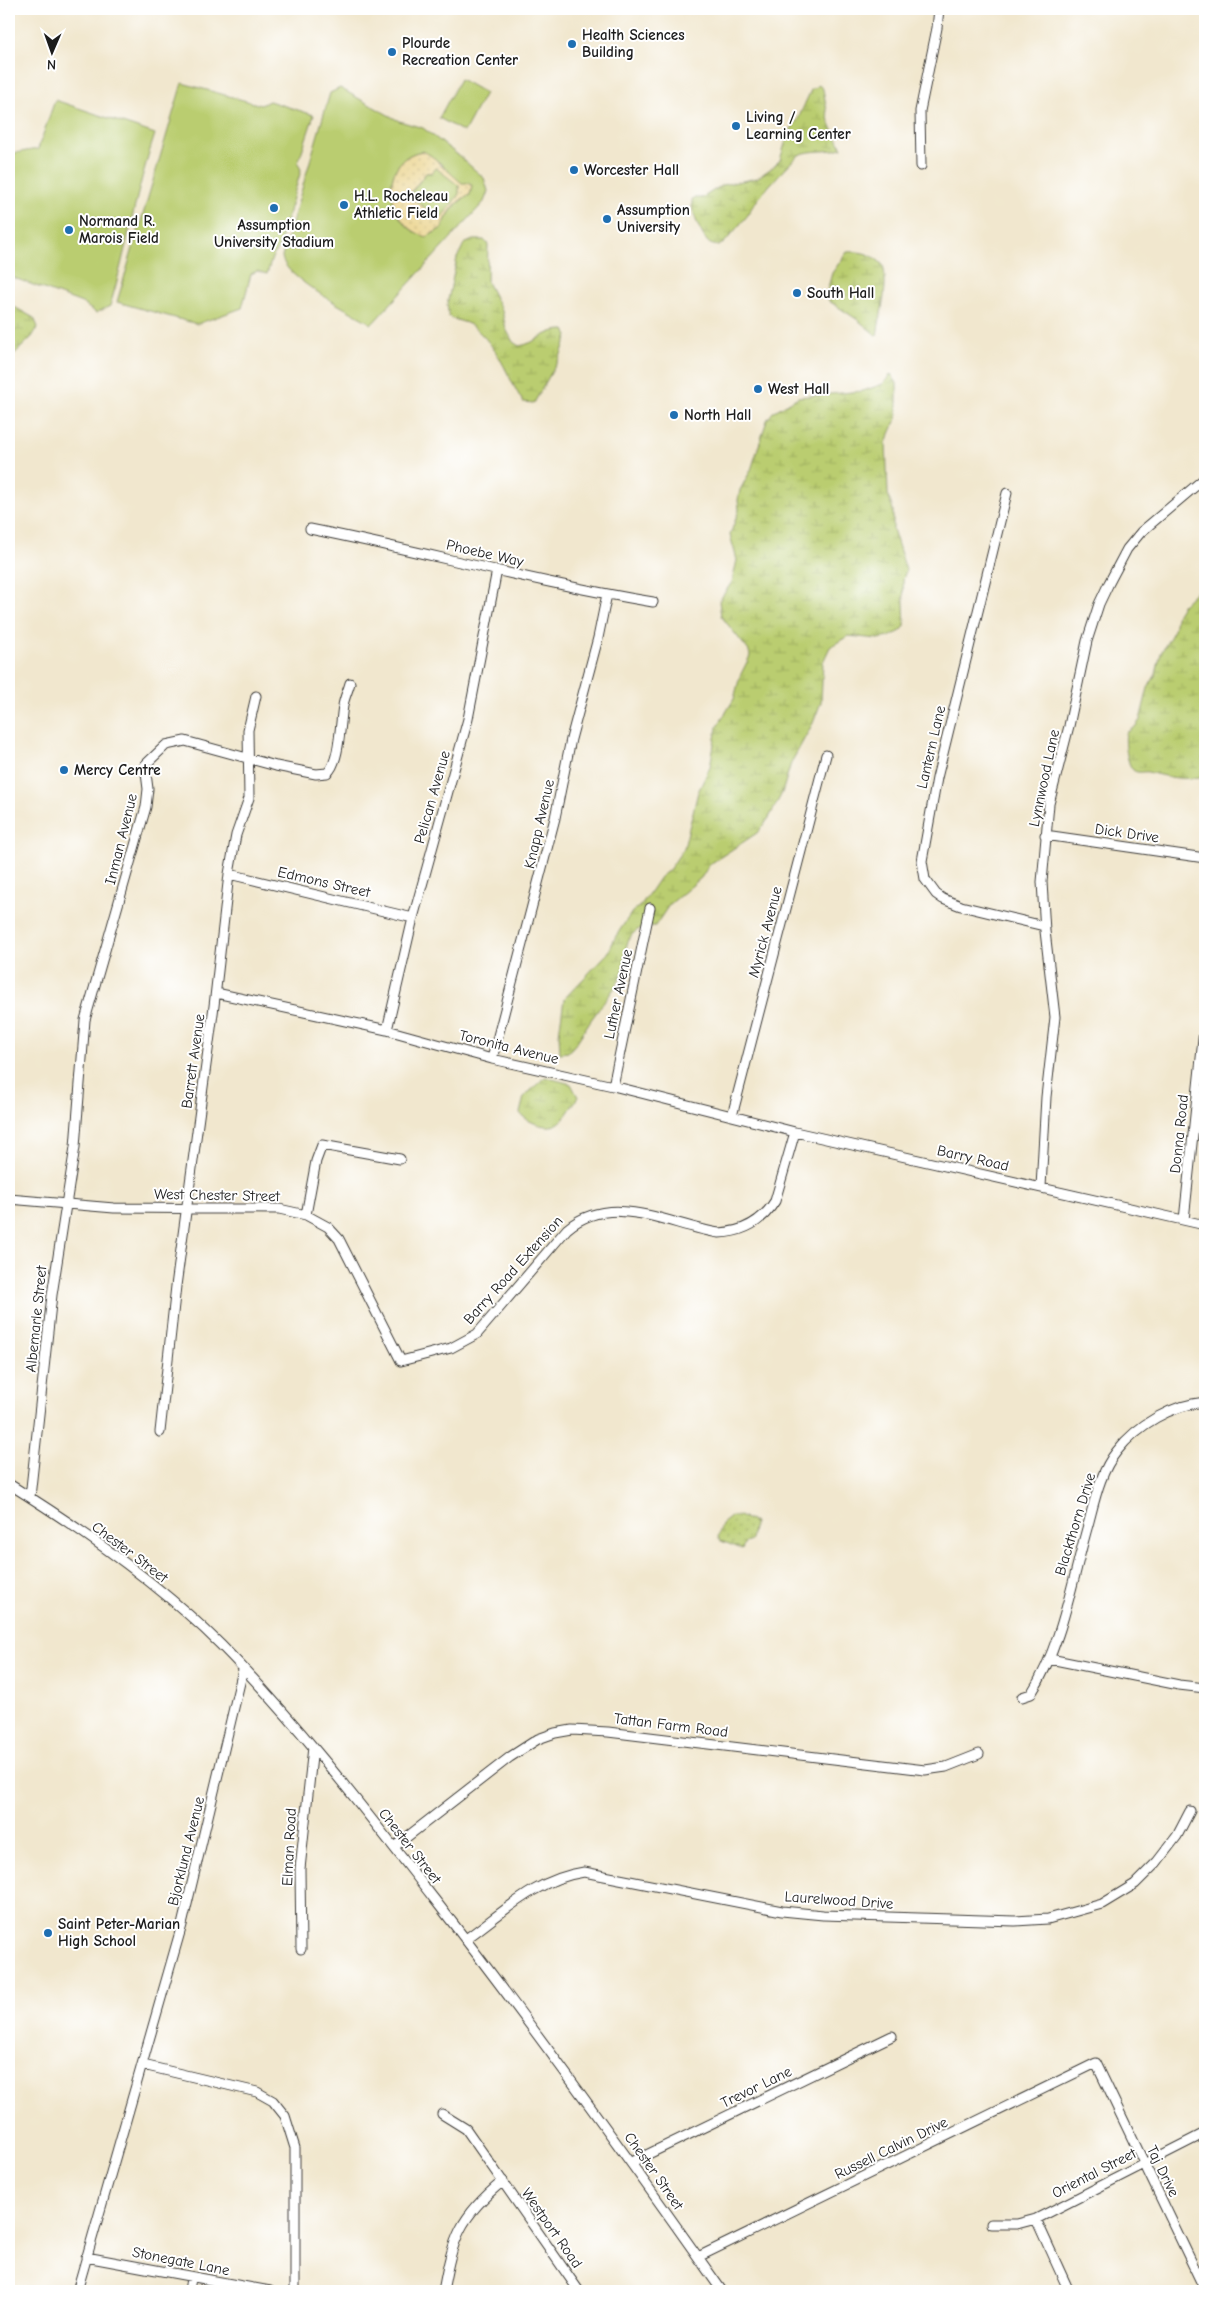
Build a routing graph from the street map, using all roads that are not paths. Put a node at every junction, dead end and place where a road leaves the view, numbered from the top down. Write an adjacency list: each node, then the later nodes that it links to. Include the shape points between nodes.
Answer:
1 (939, 9): 2 (street, via 920,111)
2 (921, 166)
3 (1205, 478): 13 (street, Lynnwood Lane, via 1141,532 1127,549 1099,604 1087,641 1049,804)
4 (1007, 493): 18 (street, Lantern Lane, via 937,778 922,852 922,870 936,894 951,903)
5 (310, 529): 6 (street, Phoebe Way)
6 (497, 570): 7 (street, Phoebe Way); 17 (street, Pelican Avenue, via 470,711)
7 (607, 594): 8 (street, Phoebe Way); 23 (street, Knapp Avenue, via 555,818)
8 (653, 602)
9 (350, 683): 12 (street, Inman Avenue, via 329,772 316,774)
10 (256, 696): 12 (street, Barrett Avenue, via 248,730)
11 (826, 755): 25 (street, Myrick Avenue)
12 (250, 758): 15 (street, Barrett Avenue, via 249,798 236,835); 30 (street, Inman Avenue, via 192,742 179,742 161,748 145,765 146,807 85,1020 75,1147)
13 (1045, 835): 14 (street, Dick Drive); 18 (street, Lynnwood Lane)
14 (1205, 858)
15 (229, 874): 17 (street, Edmons Street); 19 (street, Barrett Avenue)
16 (650, 908): 24 (street, Luther Avenue)
17 (414, 918): 21 (street, Pelican Avenue)
18 (1044, 926): 28 (street, Lynnwood Lane, via 1055,1017 1045,1105)
19 (216, 993): 21 (street, Toronita Avenue); 31 (street, Barrett Avenue)
20 (1205, 1020): 22 (street, Donna Road)
21 (387, 1030): 23 (street, Toronita Avenue)
22 (1204, 1040): 33 (street, Donna Road)
23 (492, 1059): 24 (street, Toronita Avenue)
24 (613, 1086): 25 (street, Toronita Avenue)
25 (732, 1116): 26 (street, Toronita Avenue)
26 (795, 1132): 28 (street, Barry Road); 35 (street, Barry Road Extension, via 778,1193 769,1211 748,1227 730,1233 705,1231 625,1210 592,1213 567,1229 476,1334 451,1348)
27 (400, 1159): 32 (street, via 322,1145)
28 (1041, 1188): 33 (street, Barry Road)
29 (9, 1199): 30 (street, West Chester Street)
30 (64, 1204): 31 (street, West Chester Street); 39 (street, Albemarle Street)
31 (186, 1209): 32 (street, West Chester Street, via 279,1209); 37 (street, Barrett Avenue)
32 (306, 1214): 35 (street, West Chester Street, via 328,1227 339,1239)
33 (1184, 1220): 34 (street, Barry Road)
34 (1205, 1225)
35 (401, 1361)
36 (1205, 1402): 40 (street, Blackthorn Drive, via 1162,1414 1142,1427 1117,1451 1100,1481)
37 (160, 1432)
38 (9, 1484): 39 (street, Chester Street)
39 (30, 1497): 41 (street, Chester Street, via 158,1590)
40 (1050, 1659): 42 (street); 43 (street, Blackthorn Drive, via 1031,1694)
41 (243, 1670): 44 (street, Chester Street); 52 (street, Bjorklund Avenue, via 182,1925)
42 (1205, 1688)
43 (1022, 1697)
44 (312, 1747): 47 (street, Chester Street); 49 (street, Elman Road, via 300,1868)
45 (979, 1754): 47 (street, Tattan Farm Road, via 946,1768 925,1770 608,1732 561,1732 538,1739 510,1757)
46 (1190, 1811): 48 (street, Laurelwood Drive, via 1158,1862 1135,1884 1102,1904 1048,1919 1015,1921 782,1911 584,1872 566,1874 533,1889)
47 (394, 1847): 48 (street, Chester Street)
48 (466, 1939): 55 (street, Chester Street)
49 (301, 1948)
50 (892, 2036): 55 (street, Trevor Lane)
51 (1096, 2064): 56 (street, Taj Drive); 60 (street, Russell Calvin Drive)
52 (143, 2065): 61 (street, Bjorklund Avenue); 67 (street, via 257,2092 273,2102 285,2116 295,2148)
53 (442, 2114): 57 (street, Westport Road, via 466,2129)
54 (1205, 2133): 56 (street, Oriental Street)
55 (632, 2162): 60 (street, Chester Street)
56 (1144, 2163): 58 (street, Oriental Street); 63 (street, Taj Drive)
57 (503, 2181): 68 (street, via 471,2210 461,2226 450,2256); 69 (street, Westport Road)
58 (1036, 2219): 59 (street, Oriental Street, via 1017,2224); 71 (street)
59 (991, 2224)
60 (698, 2257): 70 (street, Chester Street)
61 (86, 2258): 62 (street, Stonegate Lane); 64 (street, Bjorklund Avenue)
62 (191, 2278): 65 (street); 66 (street, Stonegate Lane)
63 (1205, 2290)
64 (77, 2291)
65 (189, 2291)
66 (270, 2291)
67 (294, 2291)
68 (443, 2291)
69 (579, 2291)
70 (722, 2291)
71 (1067, 2291)

